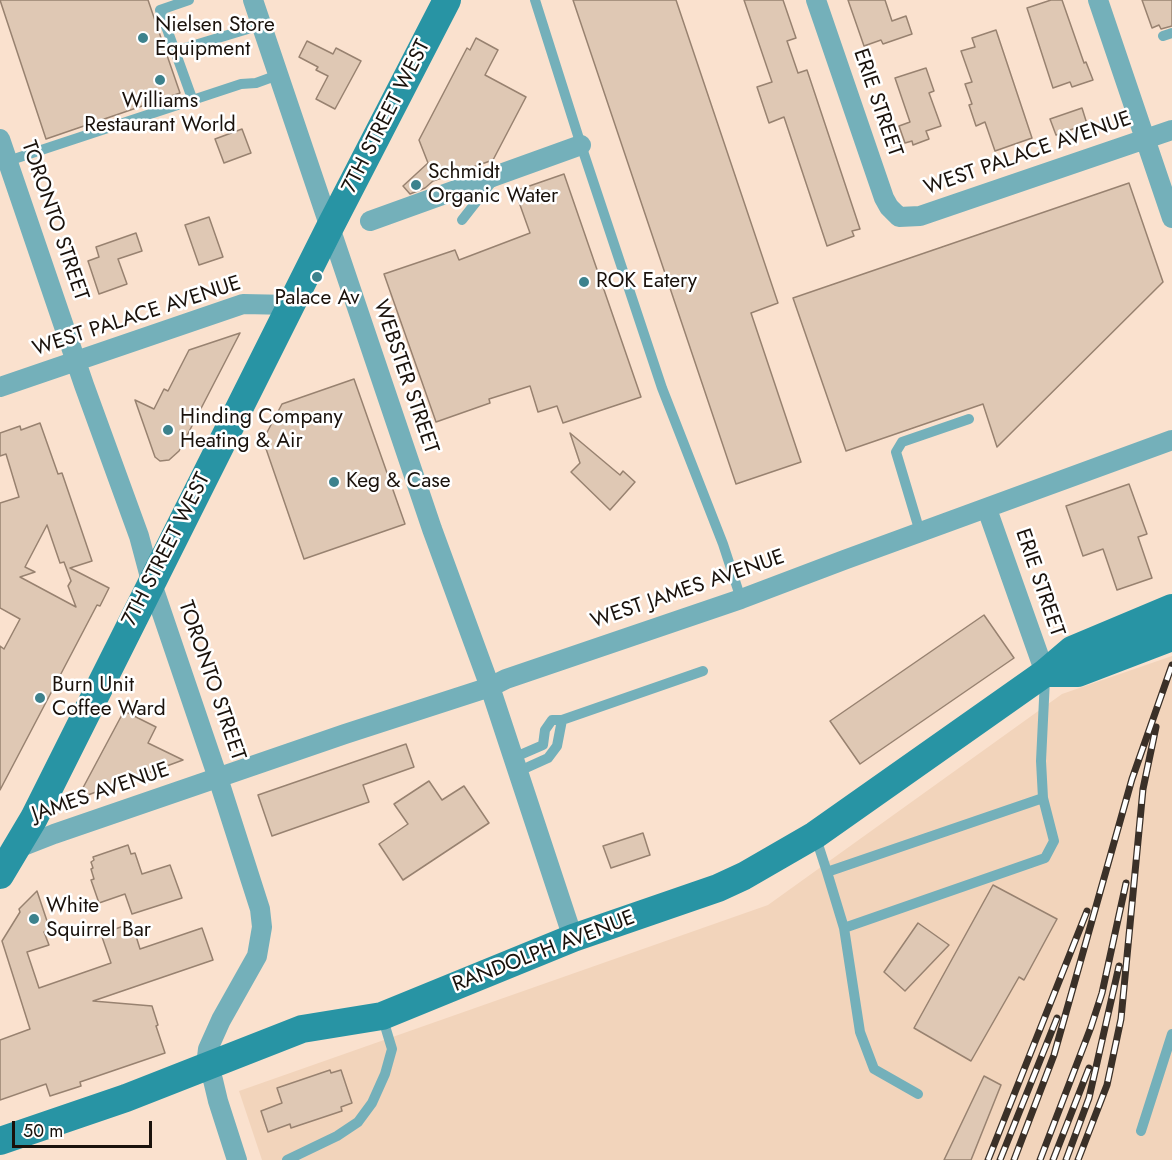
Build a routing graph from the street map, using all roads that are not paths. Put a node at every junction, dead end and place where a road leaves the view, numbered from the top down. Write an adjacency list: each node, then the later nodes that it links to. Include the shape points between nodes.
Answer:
1 (189, 0): 8 (lane, via 160,10)
2 (253, 0): 7 (street, WEBSTER STREET)
3 (447, 0): 20 (street, 7TH STREET WEST)
4 (535, 0): 14 (lane)
5 (816, 0): 16 (street, ERIE STREET, via 884,198)
6 (1098, 0): 13 (street)
7 (261, 24): 8 (lane); 9 (street, WEBSTER STREET)
8 (174, 51): 10 (lane)
9 (278, 75): 10 (lane); 20 (street, WEBSTER STREET)
10 (193, 101): 15 (lane)
11 (1172, 130): 13 (street, WEST PALACE AVENUE)
12 (0, 139): 15 (street, TORONTO STREET)
13 (1145, 139): 16 (street, WEST PALACE AVENUE, via 920,216); 17 (street)
14 (582, 148): 18 (lane, via 490,183); 19 (street); 29 (lane, via 662,388)
15 (8, 161): 22 (street, TORONTO STREET)
16 (899, 217)
17 (1172, 218)
18 (462, 220)
19 (370, 221)
20 (330, 228): 21 (street, 7TH STREET WEST); 34 (street, WEBSTER STREET)
21 (291, 305): 22 (street, WEST PALACE AVENUE, via 243,304); 28 (street, 7TH STREET WEST)
22 (76, 360): 23 (street, WEST PALACE AVENUE); 28 (street, TORONTO STREET, via 139,536)
23 (0, 387)
24 (969, 419): 27 (lane, via 902,442 896,452)
25 (1172, 440): 26 (street, WEST JAMES AVENUE)
26 (987, 508): 27 (street, WEST JAMES AVENUE); 33 (street, ERIE STREET)
27 (920, 532): 29 (street, WEST JAMES AVENUE)
28 (151, 581): 36 (street, TORONTO STREET); 39 (street, 7TH STREET WEST, via 34,819)
29 (741, 600): 34 (street, WEST JAMES AVENUE, via 506,678)
30 (1172, 608): 33 (street, RANDOLPH AVENUE, via 1072,650)
31 (1172, 637): 33 (street, via 1078,673)
32 (703, 671): 35 (lane, via 562,720 552,720 545,730 543,745)
33 (1045, 673): 37 (lane); 38 (street, RANDOLPH AVENUE)
34 (490, 687): 35 (street, WEBSTER STREET); 36 (street, WEST JAMES AVENUE)
35 (515, 765): 43 (street, WEBSTER STREET)
36 (218, 778): 39 (street, JAMES AVENUE); 46 (street, TORONTO STREET, via 260,909 262,927 257,956 221,1020 208,1049)
37 (1043, 798): 40 (lane); 42 (lane, via 1054,841 1045,858)
38 (815, 835): 40 (lane); 43 (street, RANDOLPH AVENUE, via 718,888)
39 (7, 852): 41 (street, 7TH STREET WEST)
40 (827, 872): 42 (lane)
41 (0, 875)
42 (844, 928): 47 (lane, via 860,1032 874,1069)
43 (573, 938): 44 (street, RANDOLPH AVENUE)
44 (382, 1016): 46 (street, RANDOLPH AVENUE, via 302,1029); 51 (lane, via 392,1049 372,1103 358,1122)
45 (1172, 1034): 48 (lane)
46 (206, 1066): 49 (street, RANDOLPH AVENUE); 50 (street)
47 (918, 1094)
48 (1141, 1131)
49 (0, 1141)
50 (237, 1160)
51 (287, 1160)

